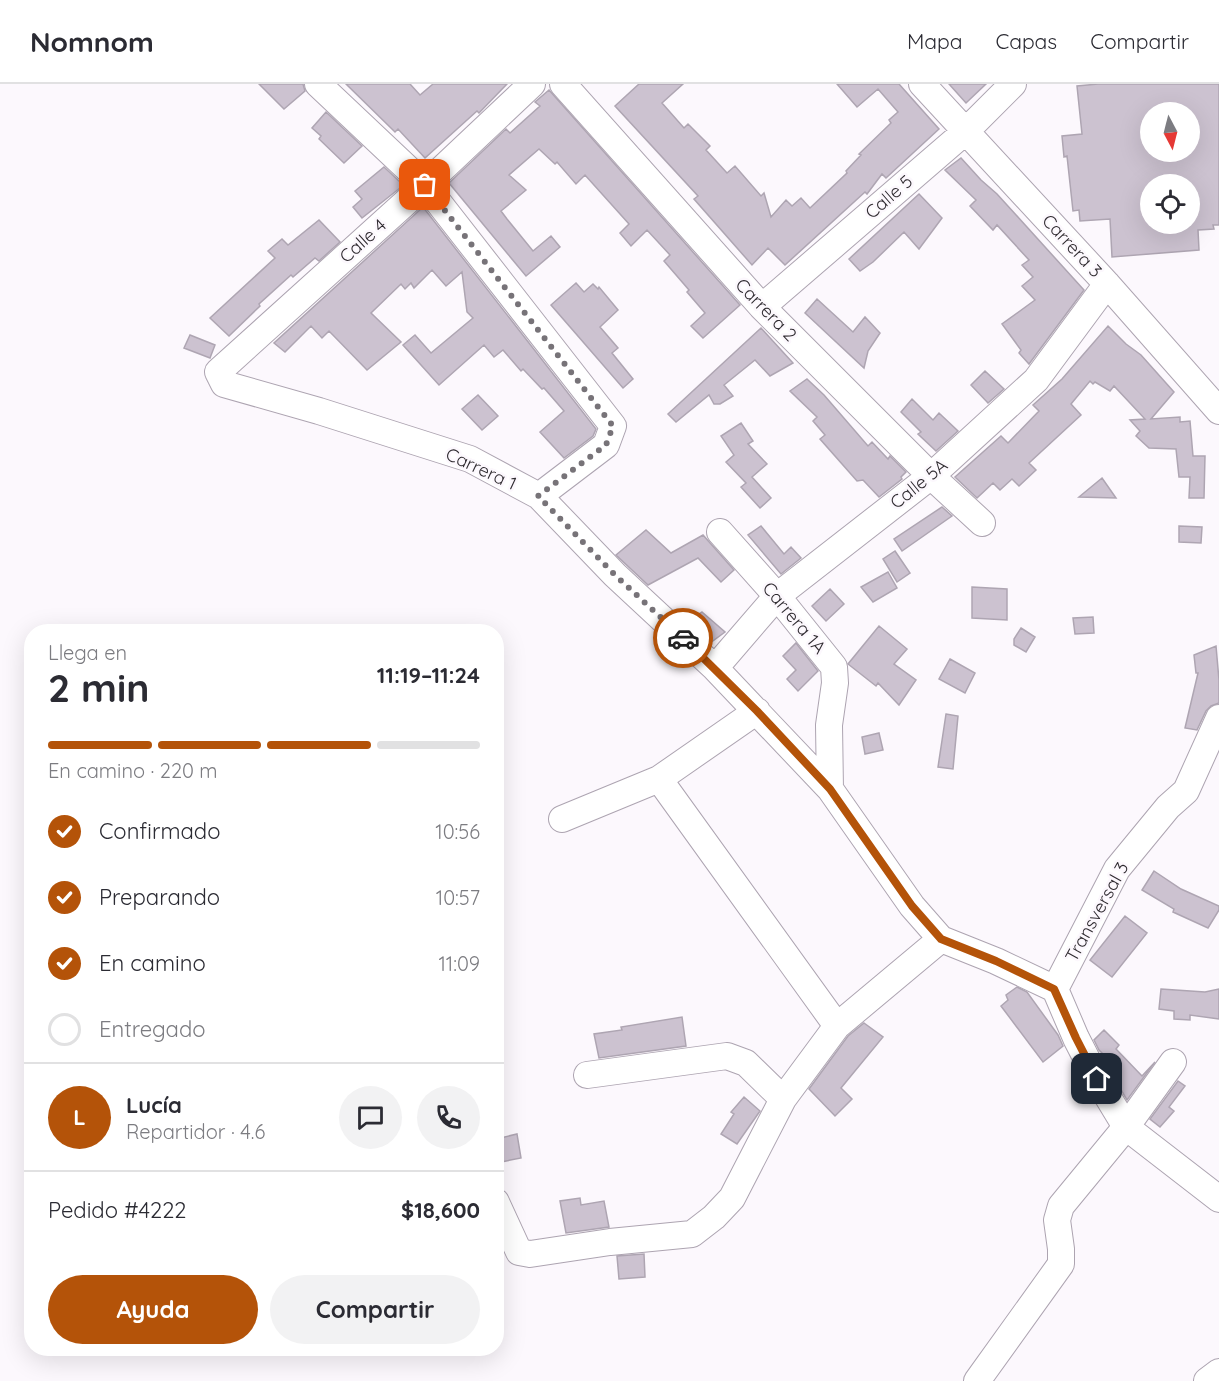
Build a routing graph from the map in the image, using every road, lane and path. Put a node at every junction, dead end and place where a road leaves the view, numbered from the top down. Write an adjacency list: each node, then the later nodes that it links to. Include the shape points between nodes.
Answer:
1 (318, 84): 7 (street)
2 (532, 84): 7 (street, Calle 4)
3 (563, 84): 9 (street, Carrera 2)
4 (921, 84): 6 (street, Carrera 3)
5 (1013, 84): 6 (street, Calle 5)
6 (966, 131): 8 (street, Carrera 3); 9 (street, Calle 5)
7 (425, 185): 10 (street, Calle 4); 13 (street, via 613,426 606,445)
8 (1107, 284): 11 (street, Carrera 3); 12 (street, Calle 5A, via 1036,380)
9 (762, 307): 12 (street, Carrera 2)
10 (218, 372): 13 (street, Carrera 1, via 224,384 470,459)
11 (1219, 411)
12 (931, 476): 14 (street, Carrera 2); 16 (street, Calle 5A)
13 (538, 496): 17 (street, Carrera 1)
14 (982, 523)
15 (720, 532): 16 (street, Carrera 1A)
16 (777, 596): 17 (street, Calle 5A); 21 (street, Carrera 1A, via 834,667 829,725)
17 (715, 668): 18 (street, Carrera 1)
18 (757, 711): 20 (street); 21 (street, Carrera 1)
19 (1219, 718): 24 (street, Transversal 3, via 1186,790 1117,869)
20 (659, 779): 22 (street); 25 (street)
21 (830, 789): 23 (street, Carrera 1, via 912,906)
22 (562, 819)
23 (941, 939): 24 (street, Carrera 1); 25 (street)
24 (1054, 989): 29 (street, via 1097,1079)
25 (837, 1026): 28 (street)
26 (1173, 1062): 29 (street)
27 (587, 1075): 28 (street, via 728,1056 746,1063)
28 (783, 1099): 31 (street, via 732,1198 692,1234 530,1254 519,1252)
29 (1126, 1127): 30 (street); 33 (street, via 1061,1206 1057,1220 1061,1264)
30 (1219, 1199)
31 (504, 1219)
32 (1219, 1372): 34 (street)
33 (977, 1381)
34 (1207, 1381)

